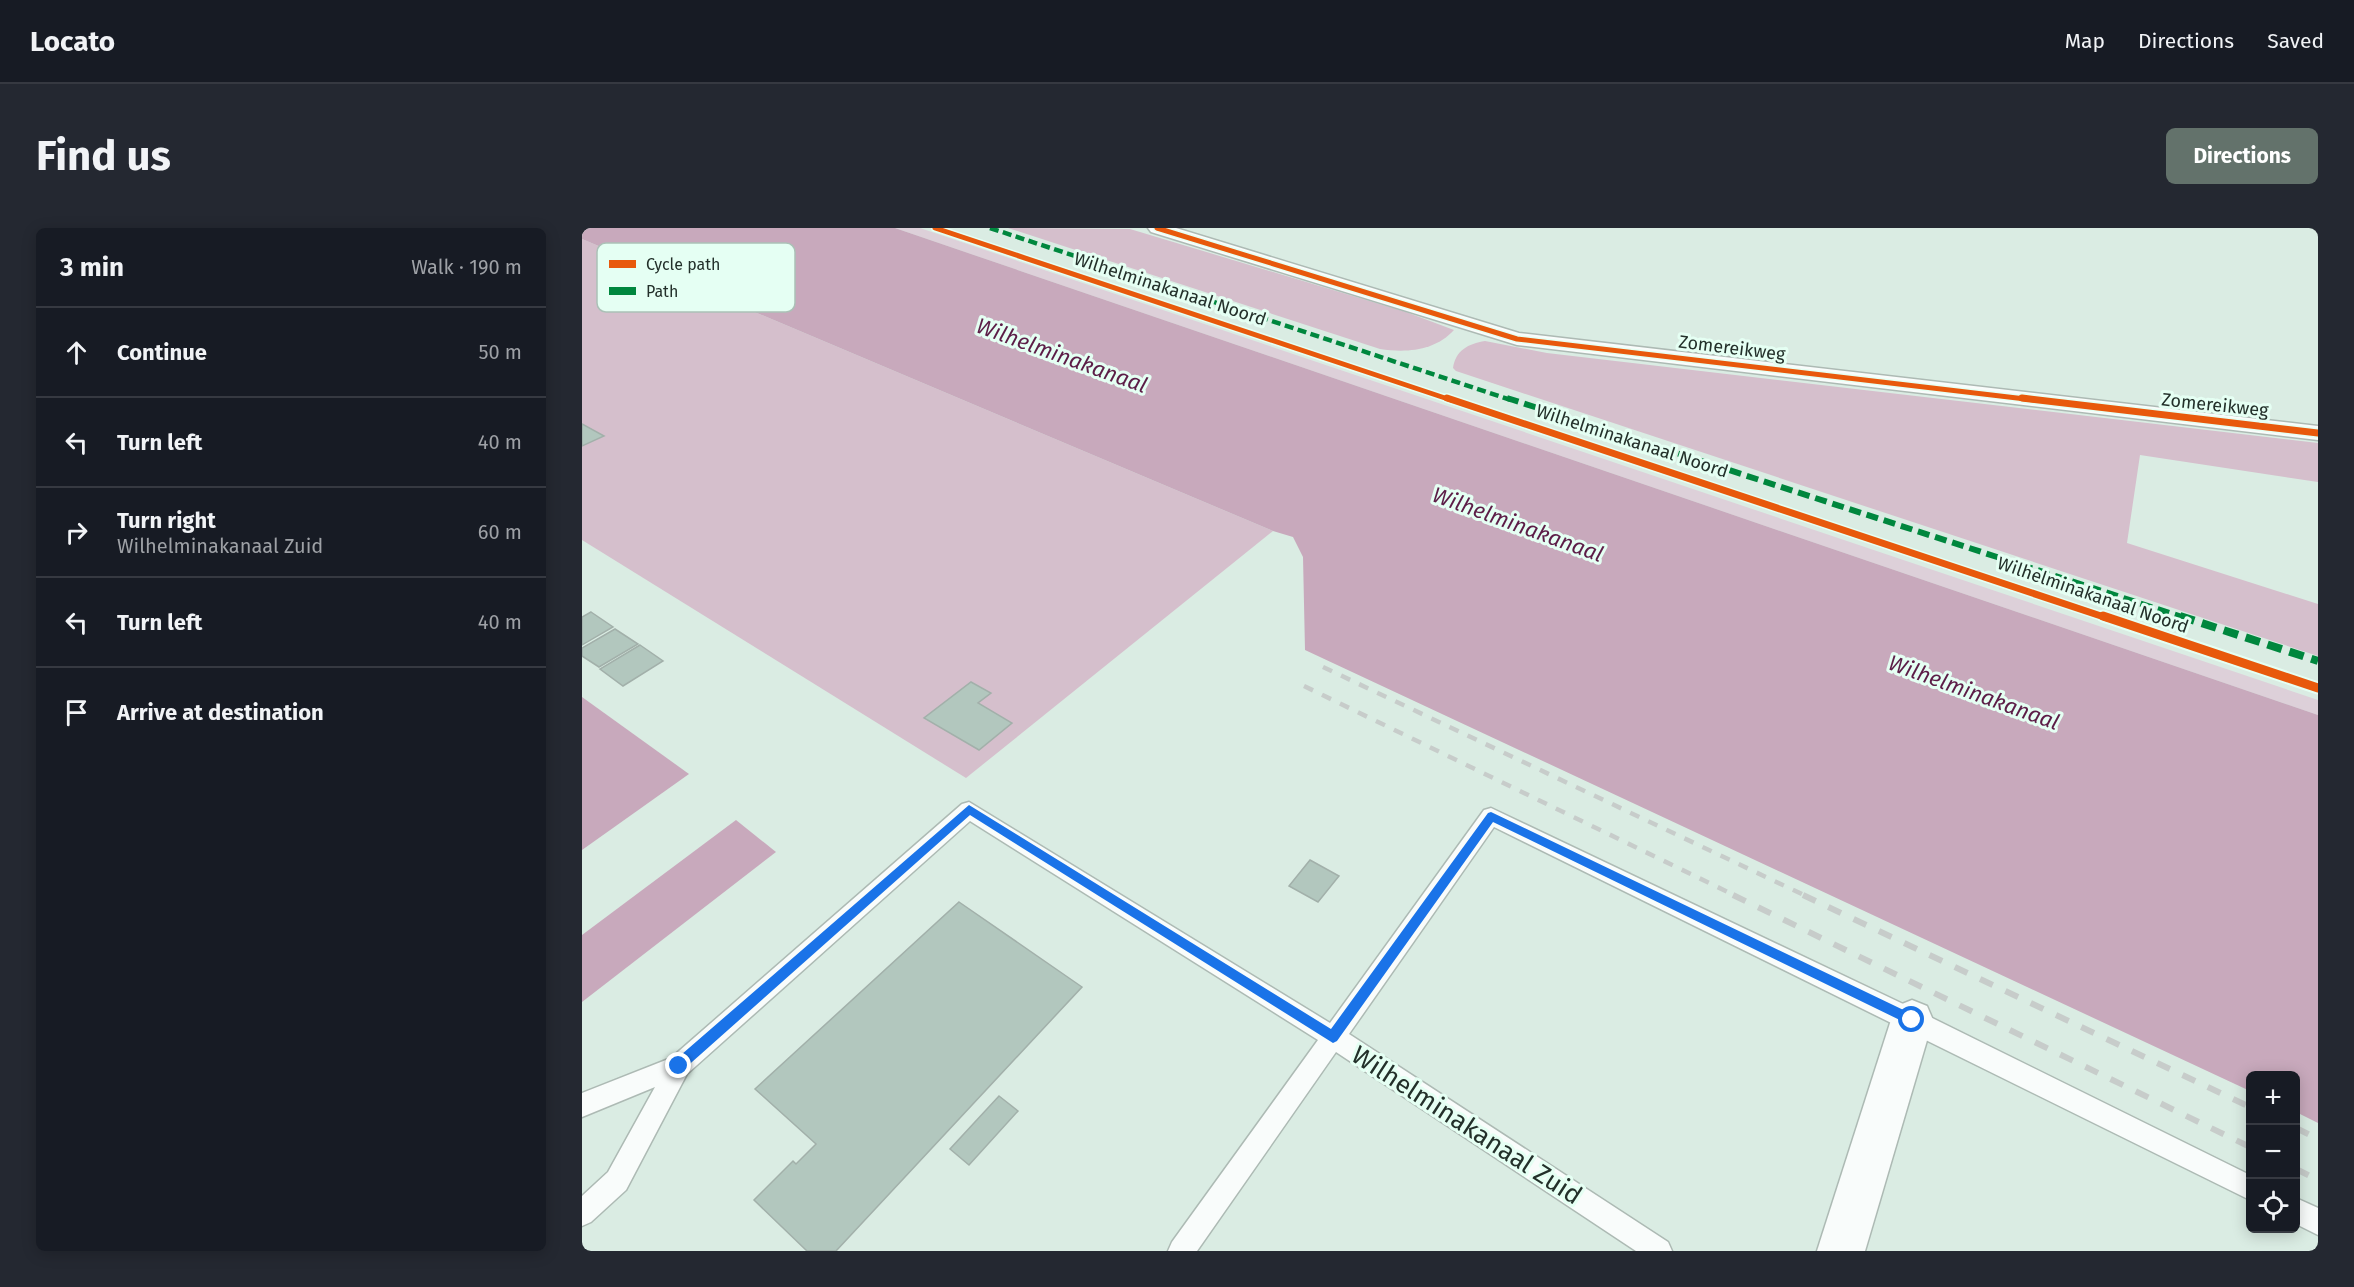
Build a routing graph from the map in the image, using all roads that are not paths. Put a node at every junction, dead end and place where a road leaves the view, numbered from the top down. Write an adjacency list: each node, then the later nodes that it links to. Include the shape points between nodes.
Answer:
1 (1157, 228): 2 (street, Zomereikweg, via 1517,339)
2 (2318, 433)
3 (1912, 1020): 4 (lane, via 1491,816); 7 (lane); 13 (street)
4 (1333, 1037): 5 (lane, Wilhelminakanaal Zuid, via 969,810); 11 (lane); 12 (lane, Wilhelminakanaal Zuid)
5 (679, 1066): 6 (lane); 8 (lane, via 616,1181)
6 (582, 1105)
7 (2246, 1186)
8 (582, 1213)
9 (2300, 1213): 10 (lane)
10 (2318, 1222)
11 (1181, 1251)
12 (1659, 1251)
13 (1841, 1251)

